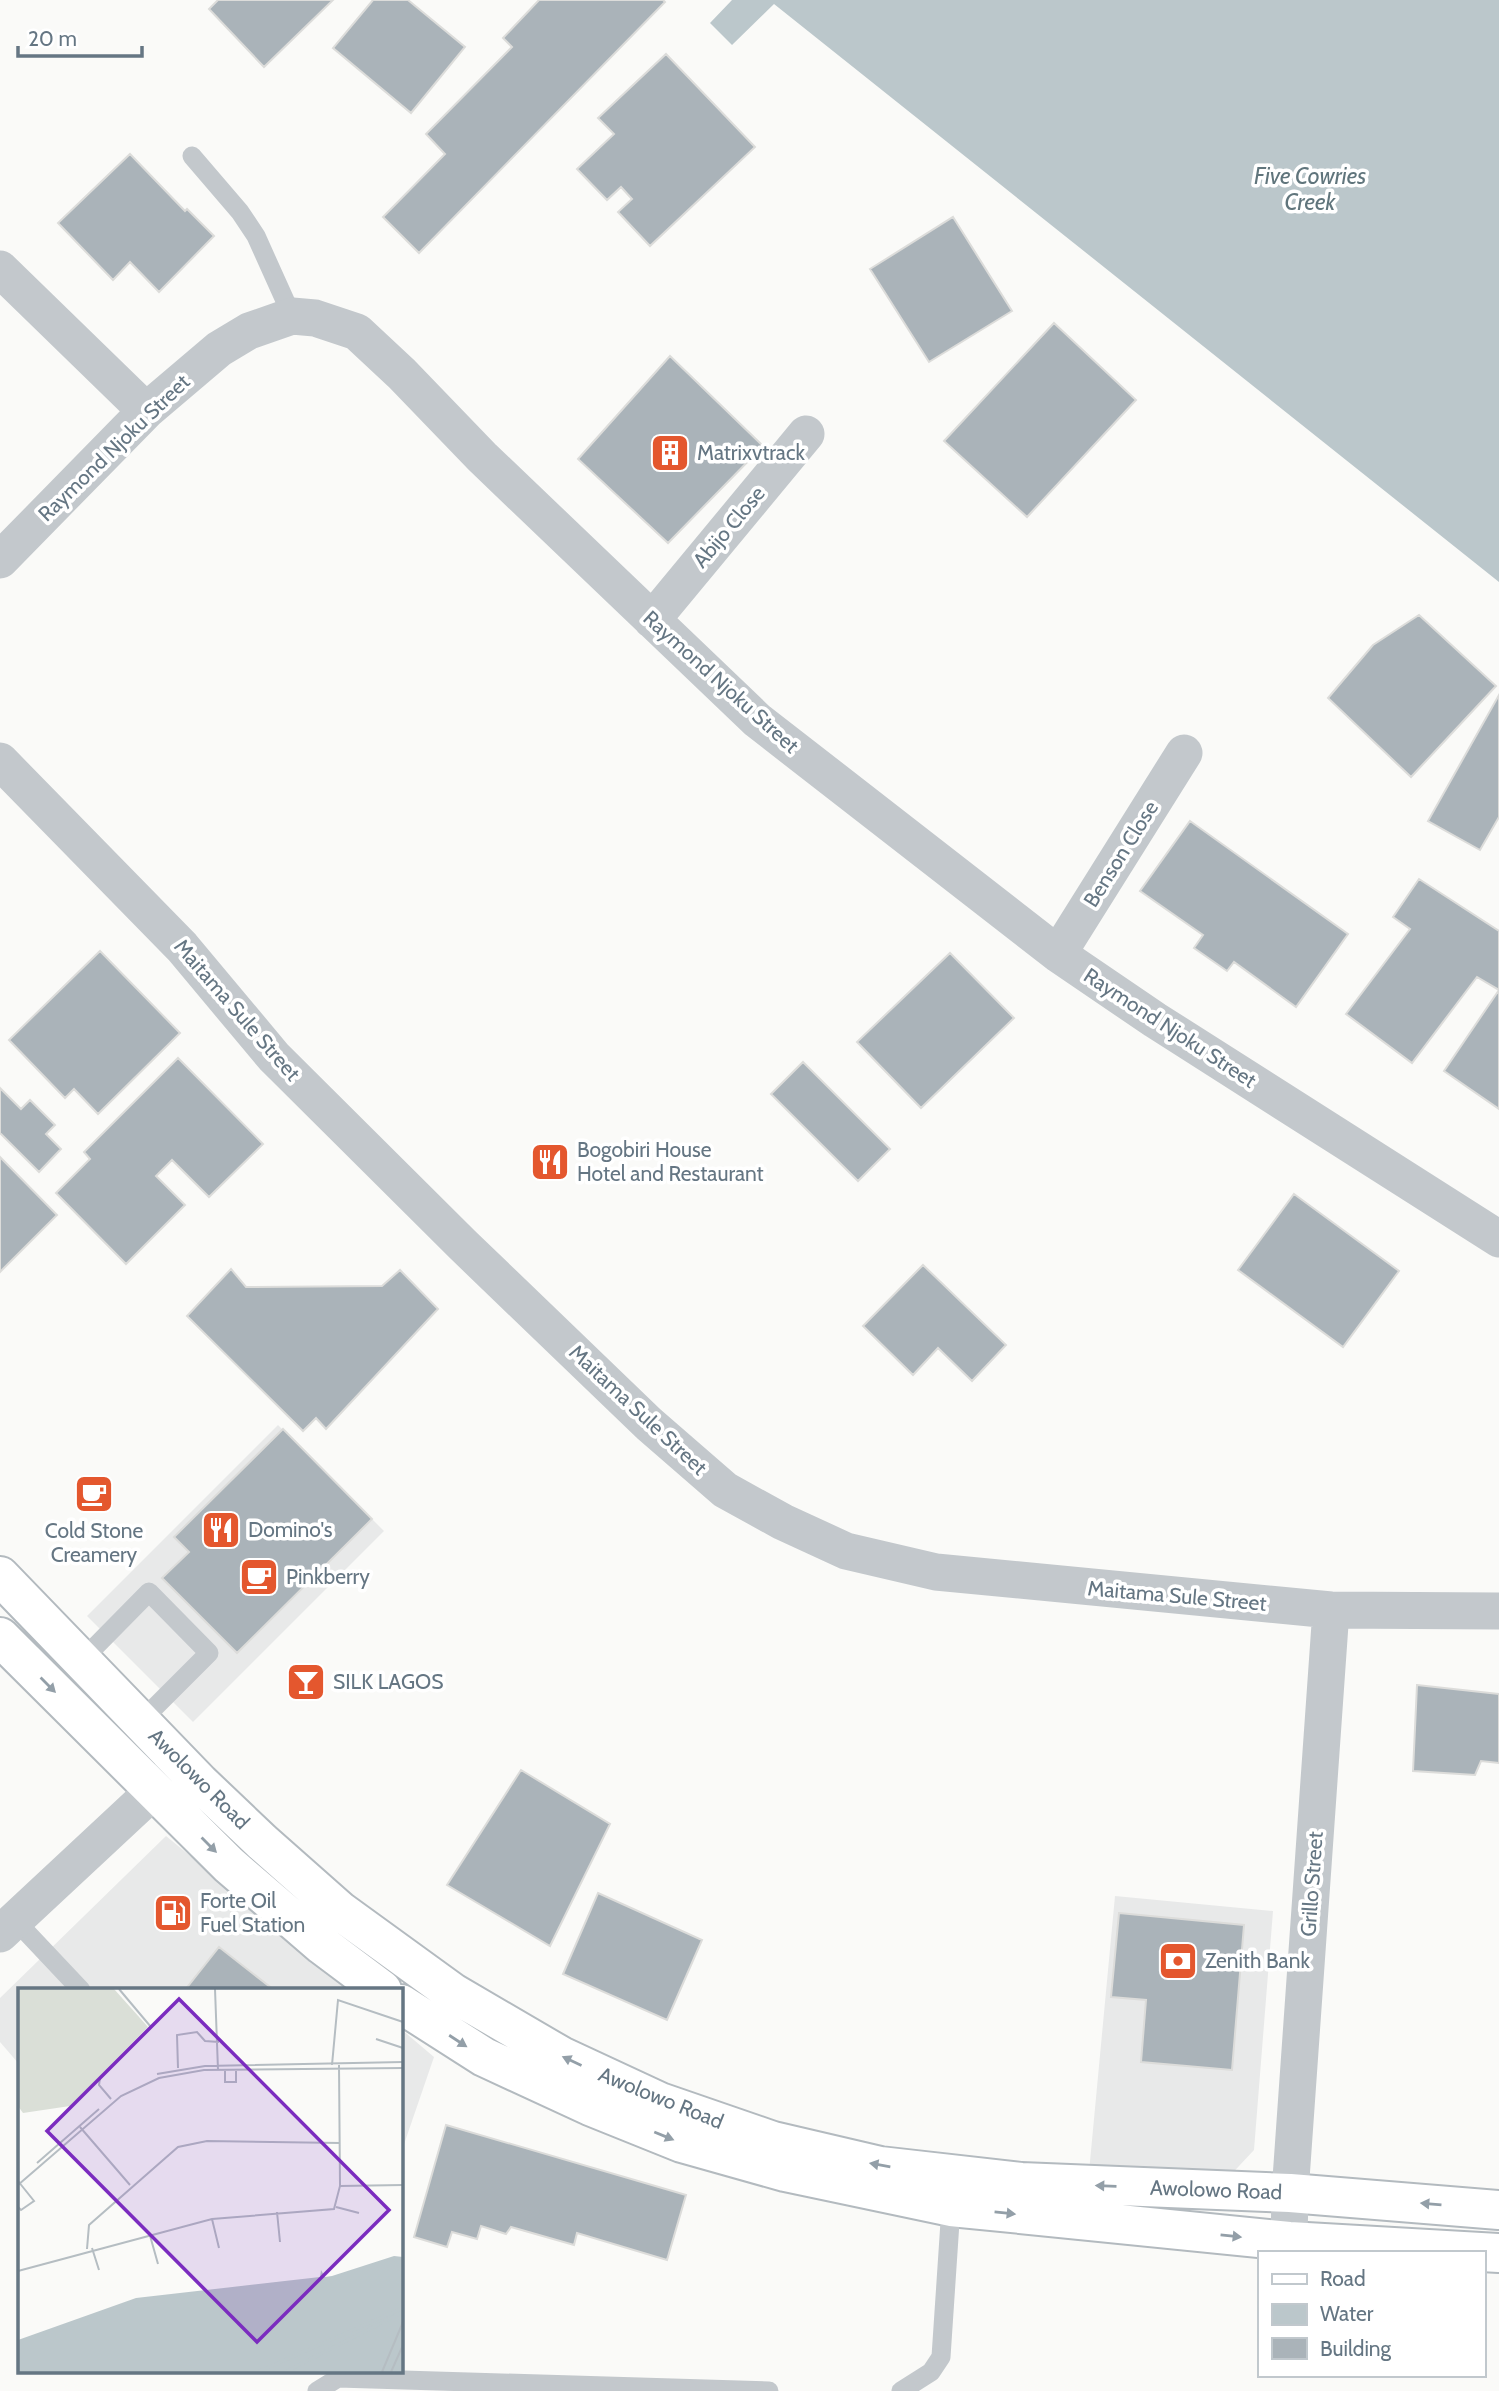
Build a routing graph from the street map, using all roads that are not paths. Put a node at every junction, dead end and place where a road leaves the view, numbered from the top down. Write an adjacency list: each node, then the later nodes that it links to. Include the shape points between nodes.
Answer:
1 (192, 156): 3 (lane, via 256,236)
2 (0, 269): 4 (street)
3 (292, 316): 4 (street, Raymond Njoku Street, via 249,331 219,349); 7 (street, Raymond Njoku Street, via 315,318 357,332)
4 (146, 411): 6 (street, Raymond Njoku Street)
5 (806, 434): 7 (street, Abijo Close)
6 (0, 560)
7 (652, 620): 10 (street, Raymond Njoku Street, via 757,720)
8 (1184, 753): 10 (street, Benson Close)
9 (0, 761): 13 (street, Maitama Sule Street, via 182,947 274,1057 649,1424 725,1490 846,1552 936,1572)
10 (1058, 954): 11 (street, Raymond Njoku Street)
11 (1498, 1235)
12 (0, 1576): 16 (main road, Awolowo Road)
13 (1331, 1610): 14 (street, Maitama Sule Street); 24 (street, Grillo Street)
14 (1499, 1611)
15 (0, 1637): 19 (main road, Awolowo Road, one-way to 19)
16 (83, 1659): 17 (main road, Awolowo Road); 17 (lane, via 149,1592 209,1653)
17 (141, 1721): 18 (main road, Awolowo Road)
18 (182, 1764): 19 (street); 24 (main road, Awolowo Road, one-way to 18, via 1021,2182 880,2166 773,2141 660,2102 561,2056 453,1993 340,1911)
19 (155, 1790): 20 (street); 22 (main road, Awolowo Road, one-way to 22, via 229,1865)
20 (8, 1927): 21 (lane)
21 (79, 1988)
22 (379, 1988)
23 (402, 2005): 25 (main road, Awolowo Road, one-way to 25, via 484,2057 682,2143 785,2172)
24 (1290, 2193): 26 (main road, Awolowo Road, one-way to 24); 27 (street, Grillo Street)
25 (951, 2207): 27 (main road, Awolowo Road, one-way to 27); 31 (lane, via 941,2357 931,2372)
26 (1499, 2210)
27 (1289, 2241): 28 (main road, Awolowo Road)
28 (1464, 2251)
29 (317, 2391): 30 (lane, via 338,2378)
30 (769, 2391)
31 (901, 2391)

